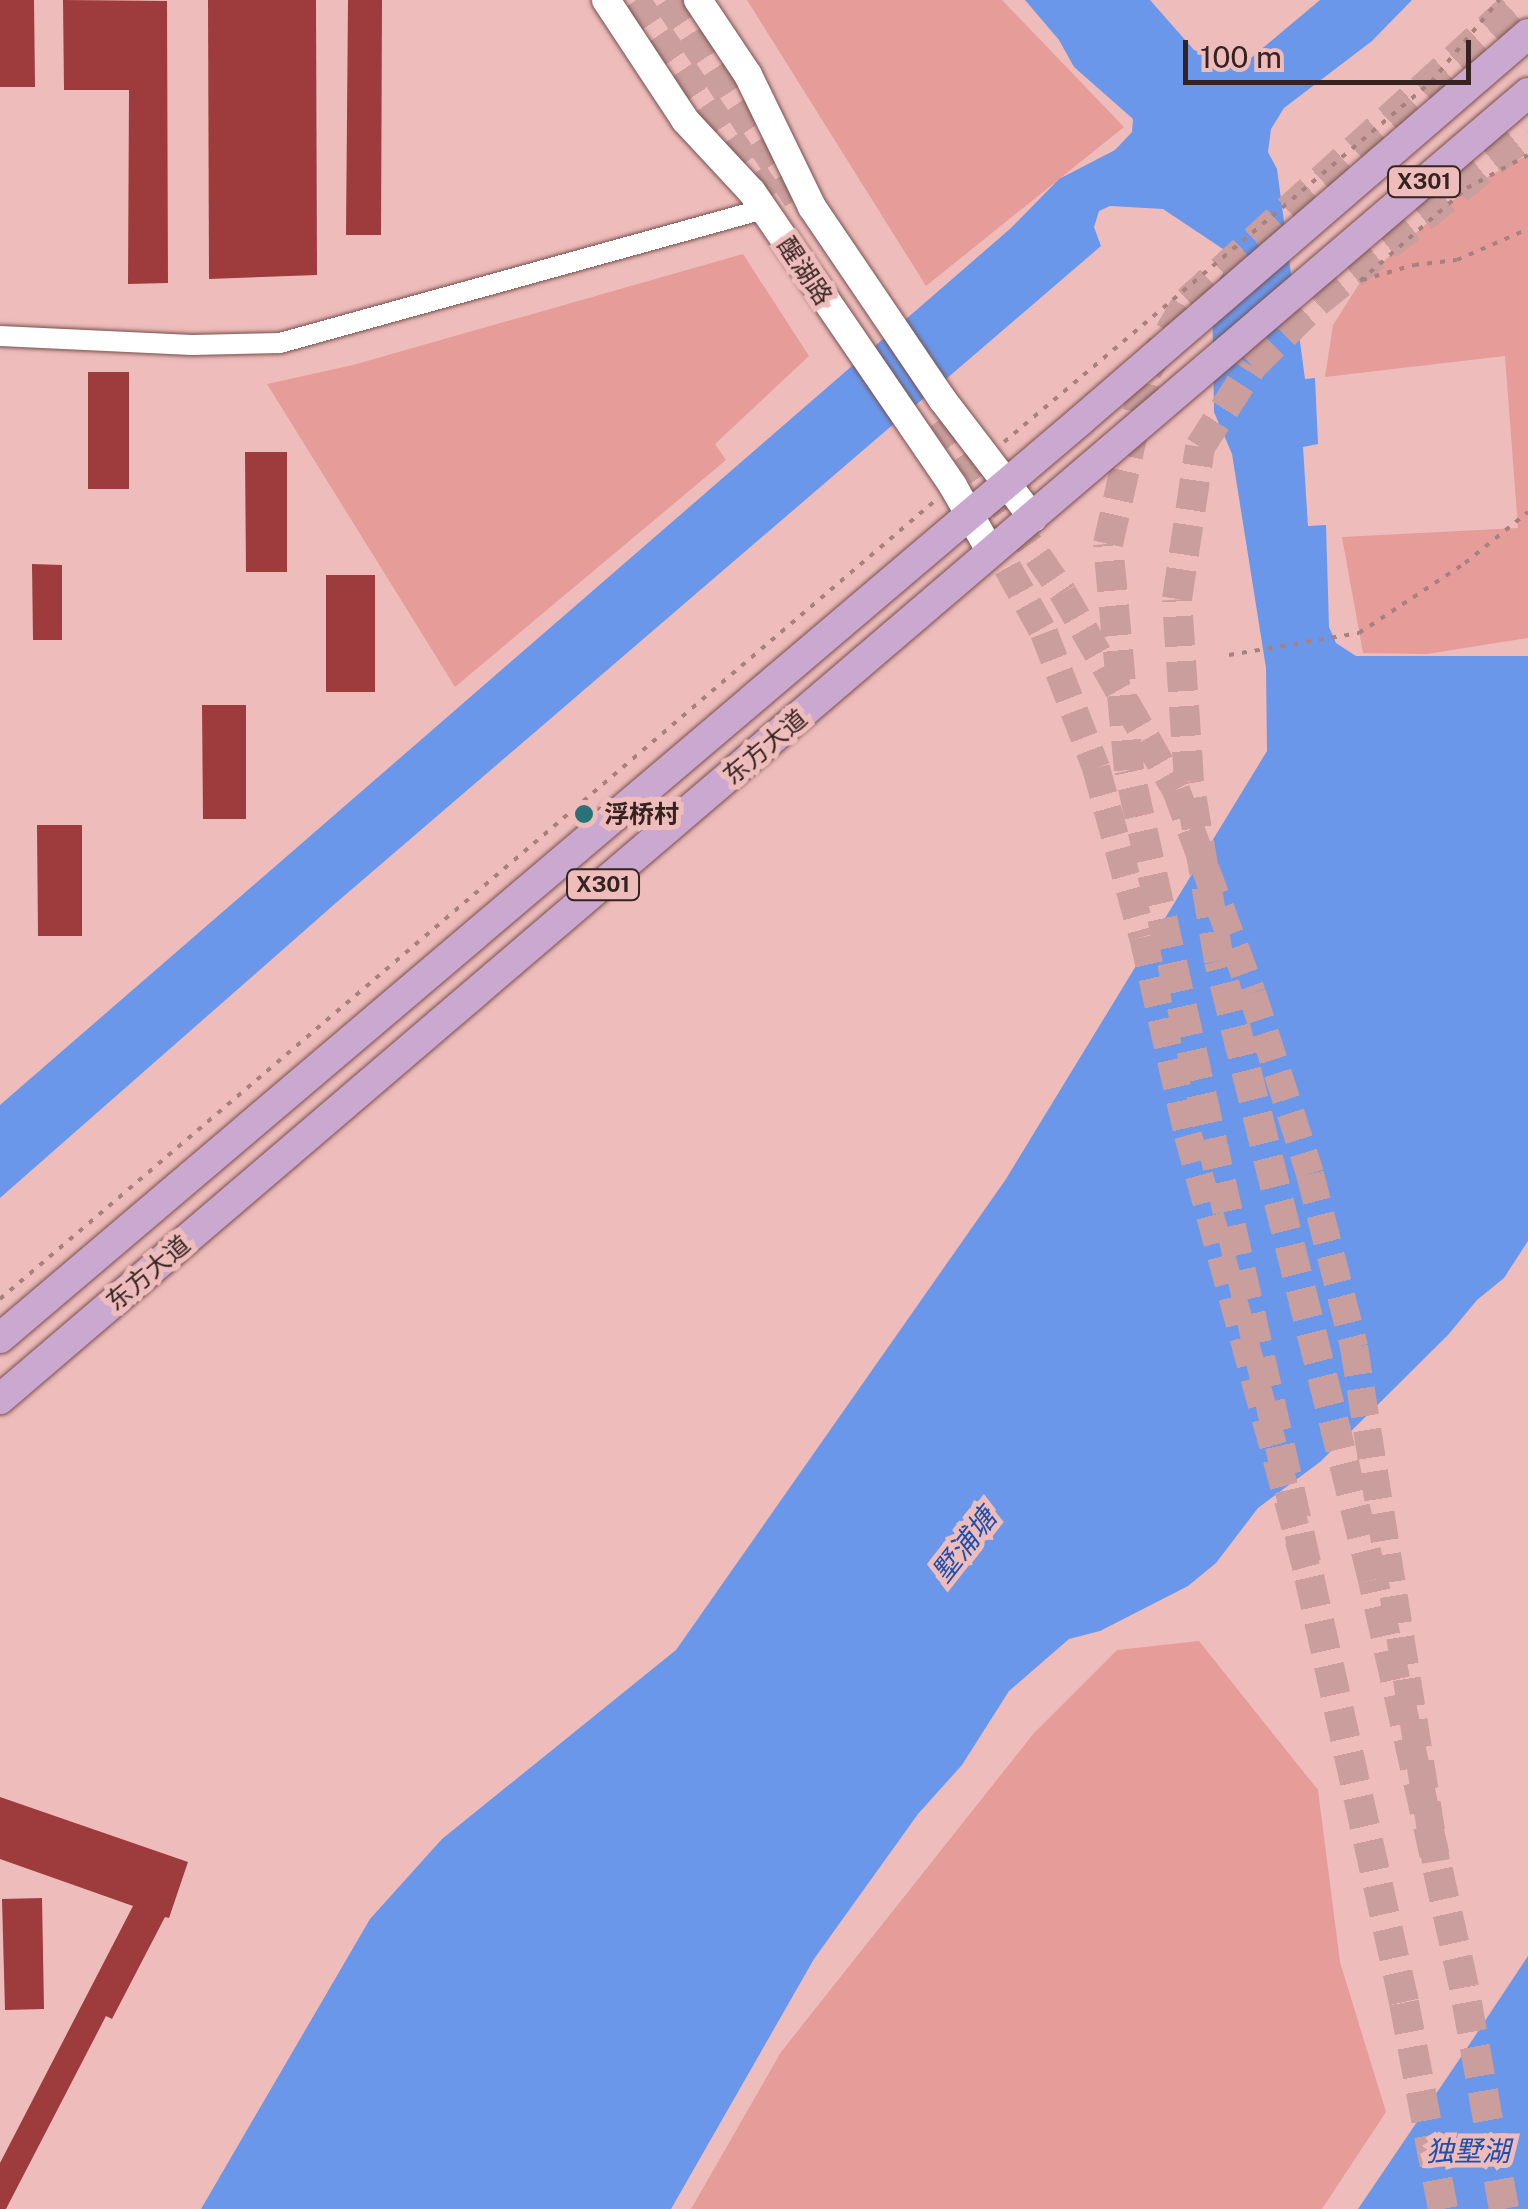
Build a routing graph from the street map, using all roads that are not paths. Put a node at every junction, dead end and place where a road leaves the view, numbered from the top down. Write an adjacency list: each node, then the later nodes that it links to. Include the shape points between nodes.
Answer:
1 (606, 0): 5 (main road, 醒湖路, via 685,120)
2 (698, 0): 7 (main road, 醒湖路, via 748,75 812,207)
3 (1528, 34): 7 (main road, 东方大道 / X301, via 1200,314)
4 (1528, 93): 9 (main road, 东方大道 / X301)
5 (764, 209): 6 (street, via 280,343); 8 (main road, 醒湖路)
6 (0, 336)
7 (995, 470): 8 (main road, 东方大道 / X301); 9 (main road, 醒湖路)
8 (967, 513): 10 (main road, 醒湖路); 11 (main road, 东方大道 / X301)
9 (1032, 518): 10 (main road, 东方大道 / X301)
10 (990, 552): 12 (main road, 东方大道 / X301)
11 (0, 1338)
12 (0, 1399)

